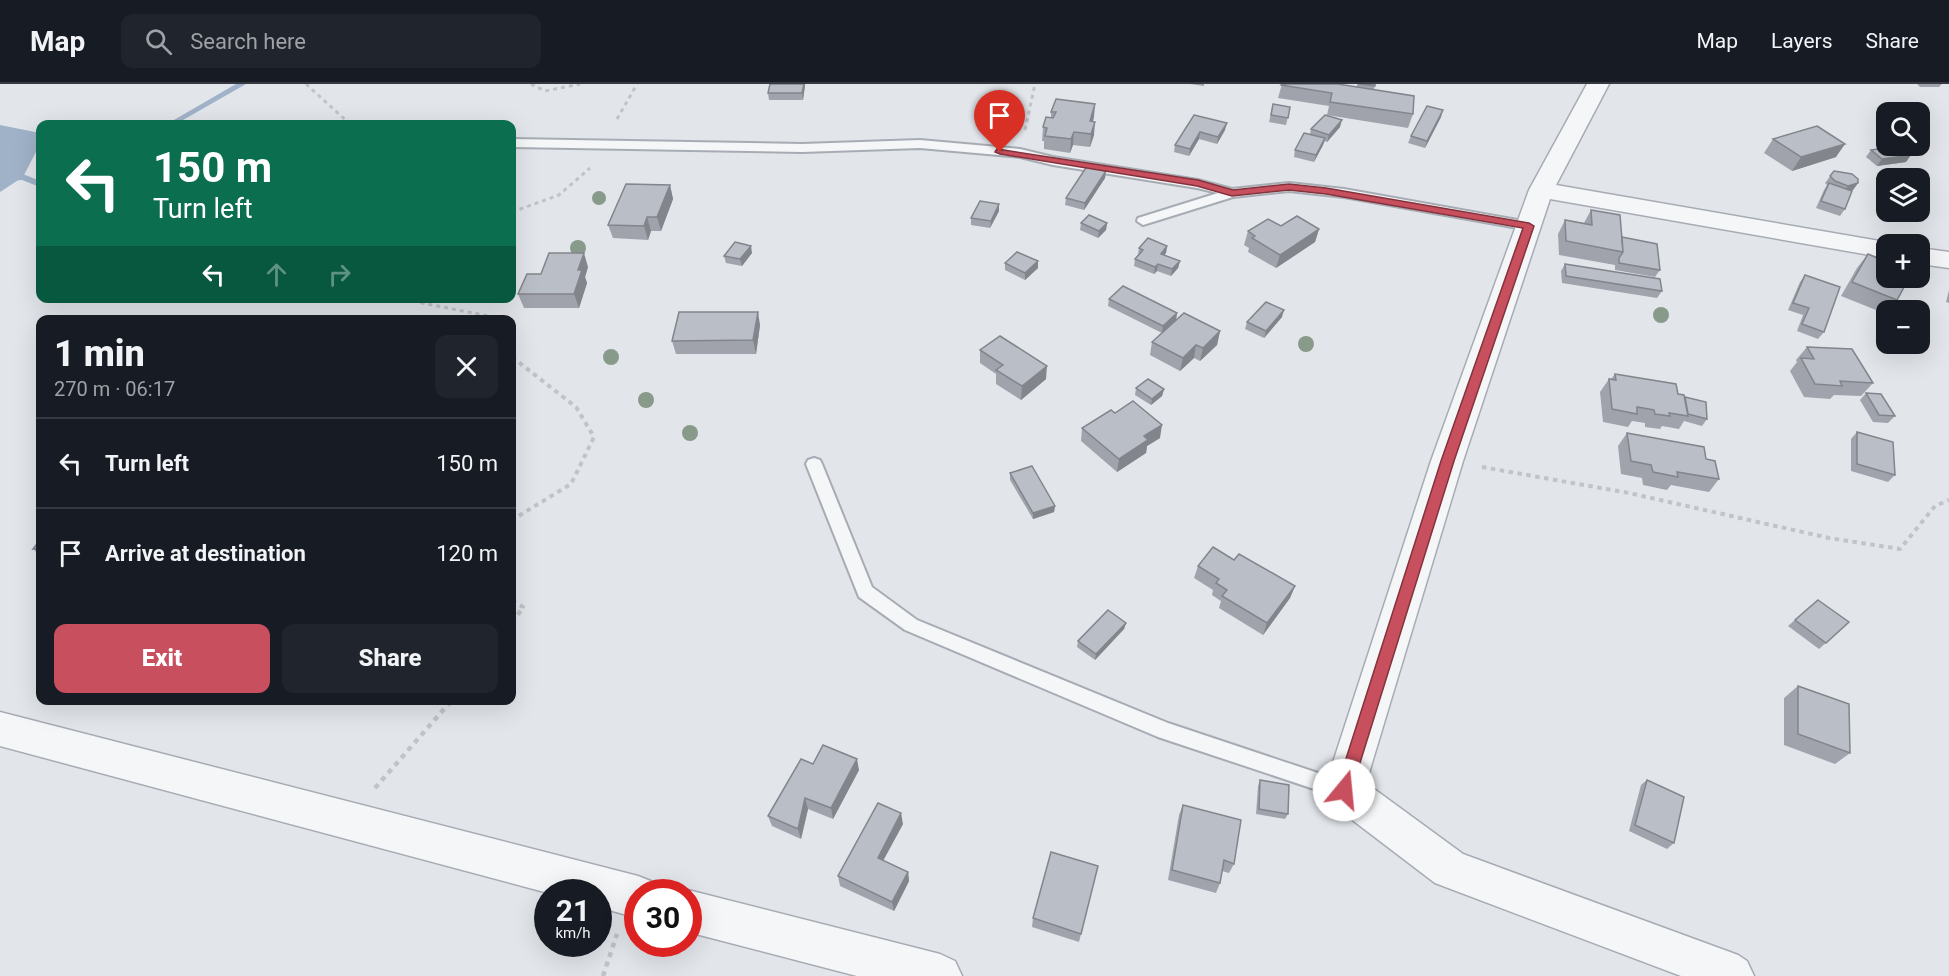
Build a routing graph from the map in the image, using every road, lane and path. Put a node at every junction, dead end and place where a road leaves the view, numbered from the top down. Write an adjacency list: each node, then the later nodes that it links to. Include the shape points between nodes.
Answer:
1 (306, 84): 7 (path)
2 (531, 84): 3 (path, via 544,91)
3 (580, 84)
4 (637, 84): 9 (path)
5 (1035, 84): 10 (path)
6 (1598, 84): 11 (street)
7 (346, 120)
8 (516, 143): 9 (lane)
9 (605, 145): 10 (lane, via 802,148 920,144); 13 (path, via 587,173 559,195)
10 (1020, 153): 12 (lane, via 1198,183)
11 (1541, 190): 15 (street); 16 (street)
12 (1232, 193): 14 (lane); 15 (lane, via 1300,188)
13 (516, 211)
14 (1143, 221)
15 (1529, 226): 22 (street)
16 (1876, 248)
17 (1930, 257): 18 (street)
18 (1949, 260)
19 (423, 303): 20 (path)
20 (483, 315)
21 (516, 360): 25 (path, via 576,407 594,437 571,484)
22 (1447, 461): 24 (path, via 1629,493 1829,538 1900,549 1935,506); 30 (street)
23 (814, 464): 30 (lane, via 865,592 911,625 1165,731)
24 (1949, 500)
25 (516, 518)
26 (516, 603): 27 (path, via 523,607)
27 (516, 617)
28 (448, 705): 31 (path)
29 (0, 729): 31 (street)
30 (1344, 790): 35 (street, via 1450,869)
31 (346, 821): 32 (street)
32 (624, 893)
33 (702, 915): 34 (street)
34 (940, 976)
35 (1732, 976)

